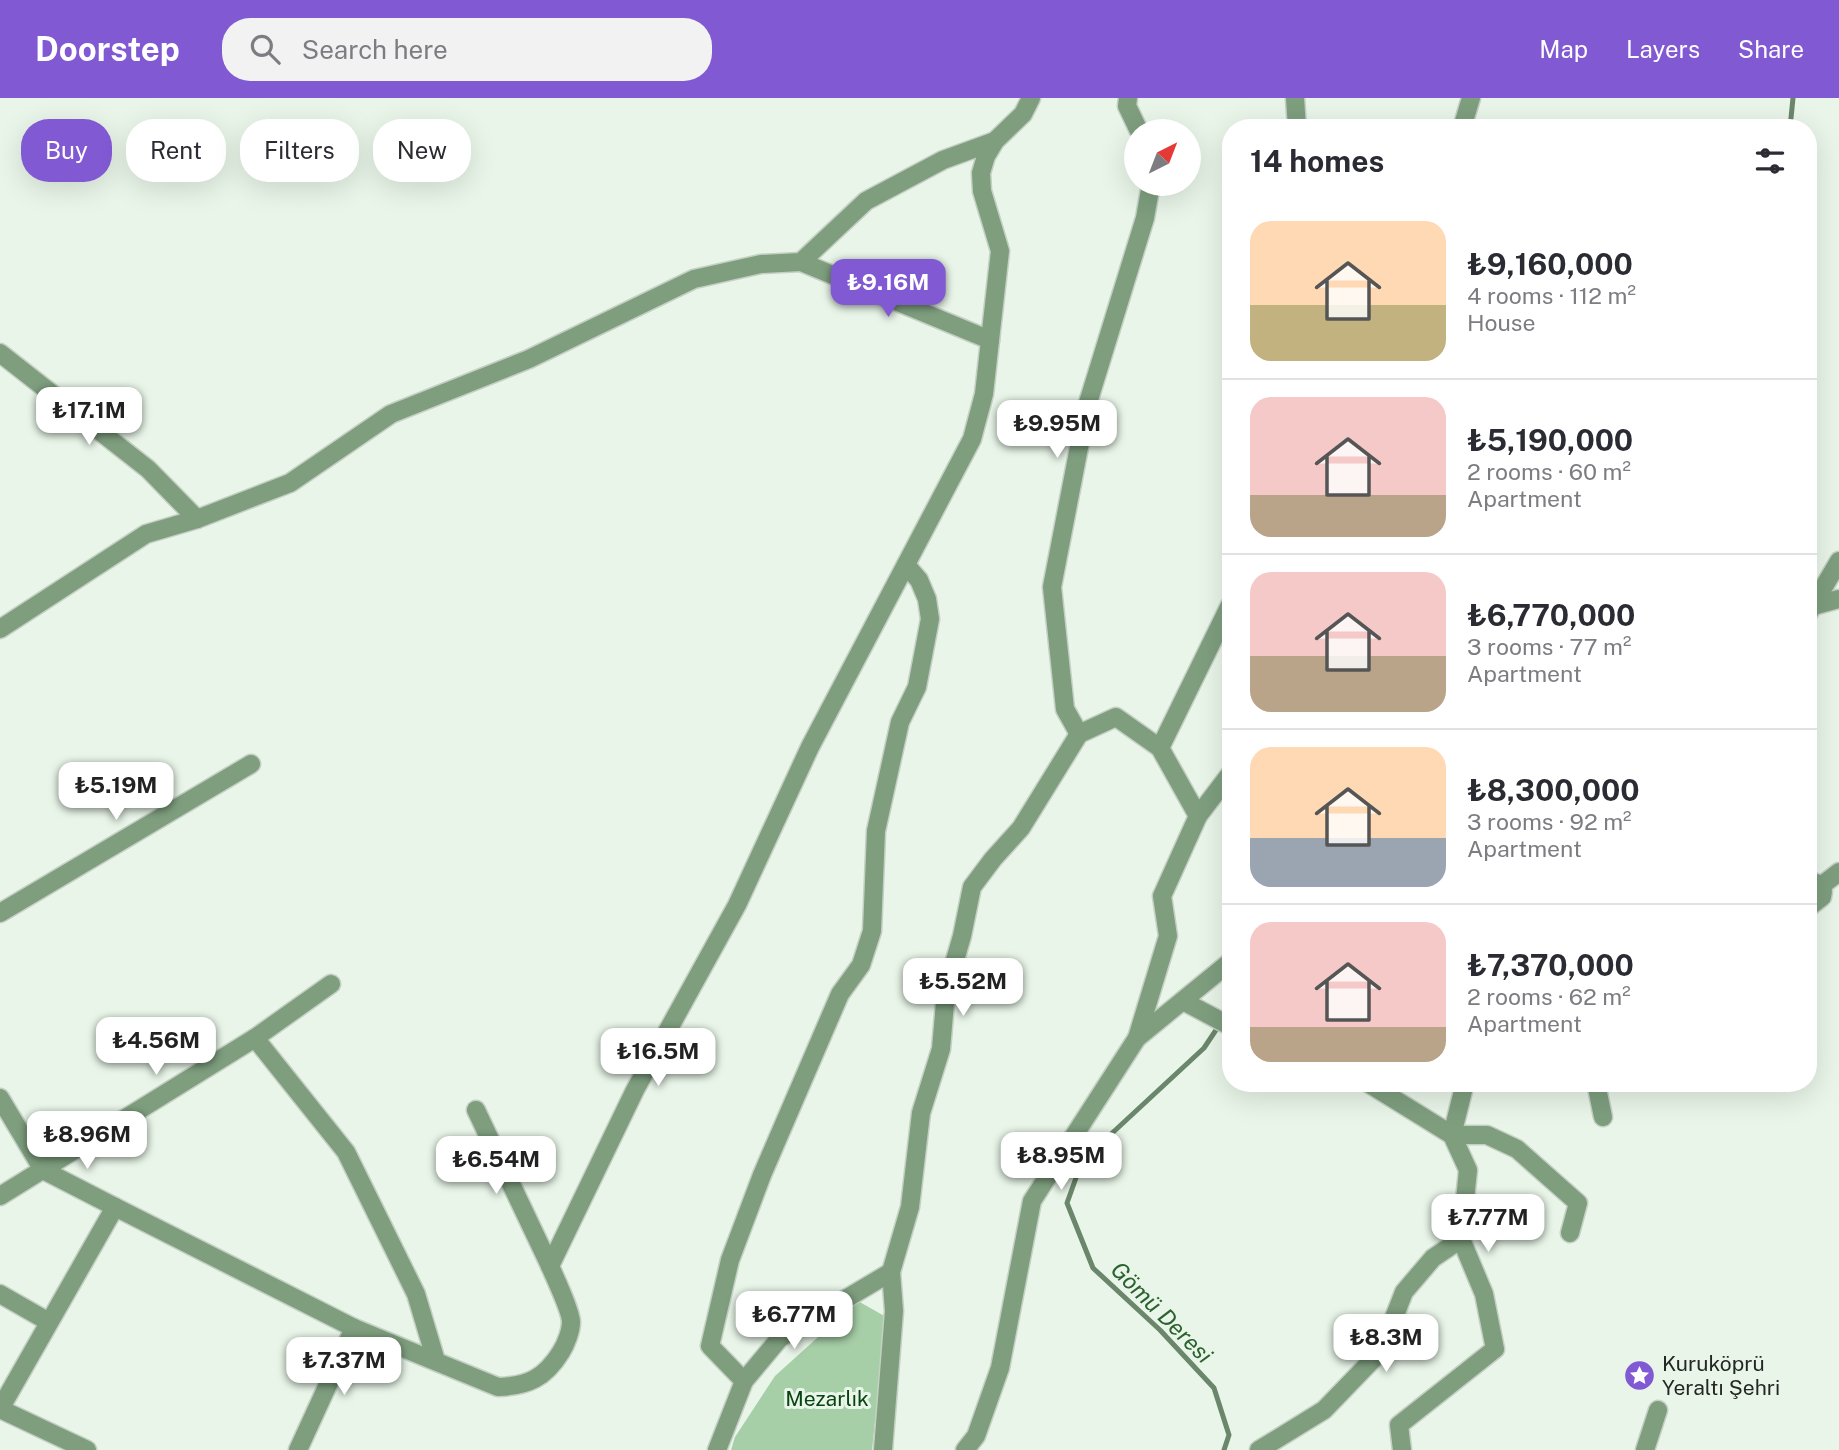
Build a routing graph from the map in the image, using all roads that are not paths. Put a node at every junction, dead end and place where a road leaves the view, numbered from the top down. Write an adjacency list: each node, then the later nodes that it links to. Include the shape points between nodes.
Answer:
1 (1031, 98): 8 (street, via 1023,114)
2 (1128, 98): 5 (street)
3 (1295, 98): 6 (street)
4 (1471, 98): 7 (street)
5 (1134, 119)
6 (1296, 119)
7 (1465, 119)
8 (995, 141): 10 (street, via 943,160 866,201); 11 (street, via 981,173 1000,251)
9 (1150, 196): 21 (street, via 1087,406 1052,587 1065,709)
10 (801, 262): 11 (street); 13 (street, via 761,264 694,279 529,359 391,414 290,483)
11 (990, 340): 15 (street, via 984,394 972,439)
12 (0, 353): 13 (street, via 148,469)
13 (197, 519): 20 (street, via 146,534)
14 (1839, 561): 16 (street)
15 (906, 565): 49 (street, via 810,747 737,905 635,1090); 55 (street, via 928,599 930,619 917,687 900,722 876,831 872,931 861,965 840,994 762,1175 730,1260 710,1346)
16 (1817, 598)
17 (1839, 599): 18 (street)
18 (1817, 607)
19 (1222, 621): 22 (street)
20 (0, 629)
21 (1079, 734): 22 (street, via 1116,717); 50 (street, via 1021,828 972,887 946,991 941,1049 921,1113 910,1207)
22 (1160, 748): 25 (street)
23 (251, 764): 30 (street)
24 (1222, 784): 25 (street)
25 (1198, 816): 36 (street, via 1162,896 1168,936)
26 (1839, 872): 27 (street)
27 (1817, 884)
28 (1817, 888): 29 (street, via 1824,891)
29 (1817, 901)
30 (0, 913)
31 (1222, 969): 33 (street)
32 (331, 984): 35 (street)
33 (1183, 1001): 34 (street); 36 (street)
34 (1222, 1022)
35 (255, 1038): 44 (street); 54 (street, via 346,1152 416,1294)
36 (1137, 1038): 62 (street, via 1032,1202 1000,1368 976,1436)
37 (1383, 1092): 43 (street)
38 (1463, 1092): 43 (street)
39 (1598, 1092): 42 (street)
40 (0, 1098): 44 (street)
41 (476, 1110): 49 (street)
42 (1603, 1117)
43 (1452, 1135): 47 (street, via 1487,1135 1517,1149 1578,1203); 48 (street, via 1468,1170)
44 (43, 1170): 45 (street); 46 (street)
45 (0, 1196)
46 (115, 1206): 52 (street); 53 (street)
47 (1570, 1233)
48 (1461, 1239): 63 (street, via 1433,1258 1405,1292 1381,1351 1324,1410); 64 (street, via 1484,1294 1495,1349 1399,1425)
49 (550, 1266): 54 (street, via 571,1320 565,1345 552,1367 537,1379 498,1387)
50 (891, 1272): 55 (street, via 780,1338); 61 (street, via 894,1311)
51 (0, 1294): 52 (street)
52 (49, 1322): 56 (street)
53 (354, 1328): 54 (street); 59 (street)
54 (436, 1361)
55 (744, 1381): 60 (street)
56 (0, 1409): 58 (street)
57 (1658, 1410): 65 (street)
58 (87, 1450)
59 (298, 1450)
60 (717, 1450)
61 (883, 1450)
62 (965, 1450)
63 (1259, 1450)
64 (1402, 1450)
65 (1644, 1450)

